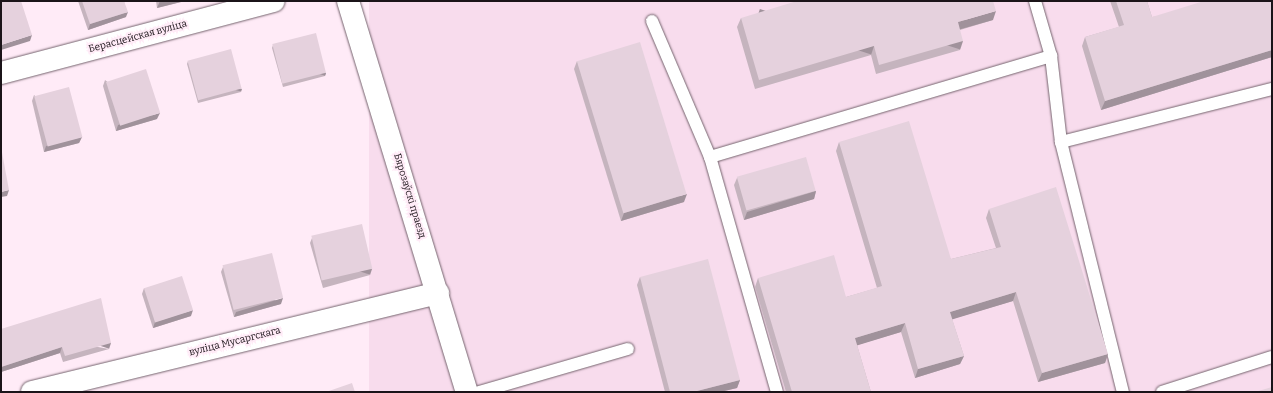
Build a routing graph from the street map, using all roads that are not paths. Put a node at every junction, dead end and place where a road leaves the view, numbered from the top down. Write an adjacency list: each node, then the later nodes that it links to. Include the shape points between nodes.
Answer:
1 (274, 1): 6 (street, Берасцейская вуліца)
2 (348, 1): 10 (street, Бярозаўскі праезд)
3 (1035, 1): 5 (lane)
4 (652, 21): 9 (lane)
5 (1051, 56): 8 (lane); 9 (lane)
6 (1, 73)
7 (1272, 89): 8 (lane)
8 (1061, 142): 17 (lane)
9 (710, 157): 16 (lane)
10 (438, 293): 13 (street, вуліца Мусаргскага); 14 (street, Бярозаўскі праезд)
11 (628, 349): 15 (lane)
12 (1272, 358): 18 (lane)
13 (32, 392)
14 (467, 392)
15 (480, 392)
16 (777, 392)
17 (1123, 392)
18 (1162, 392)

